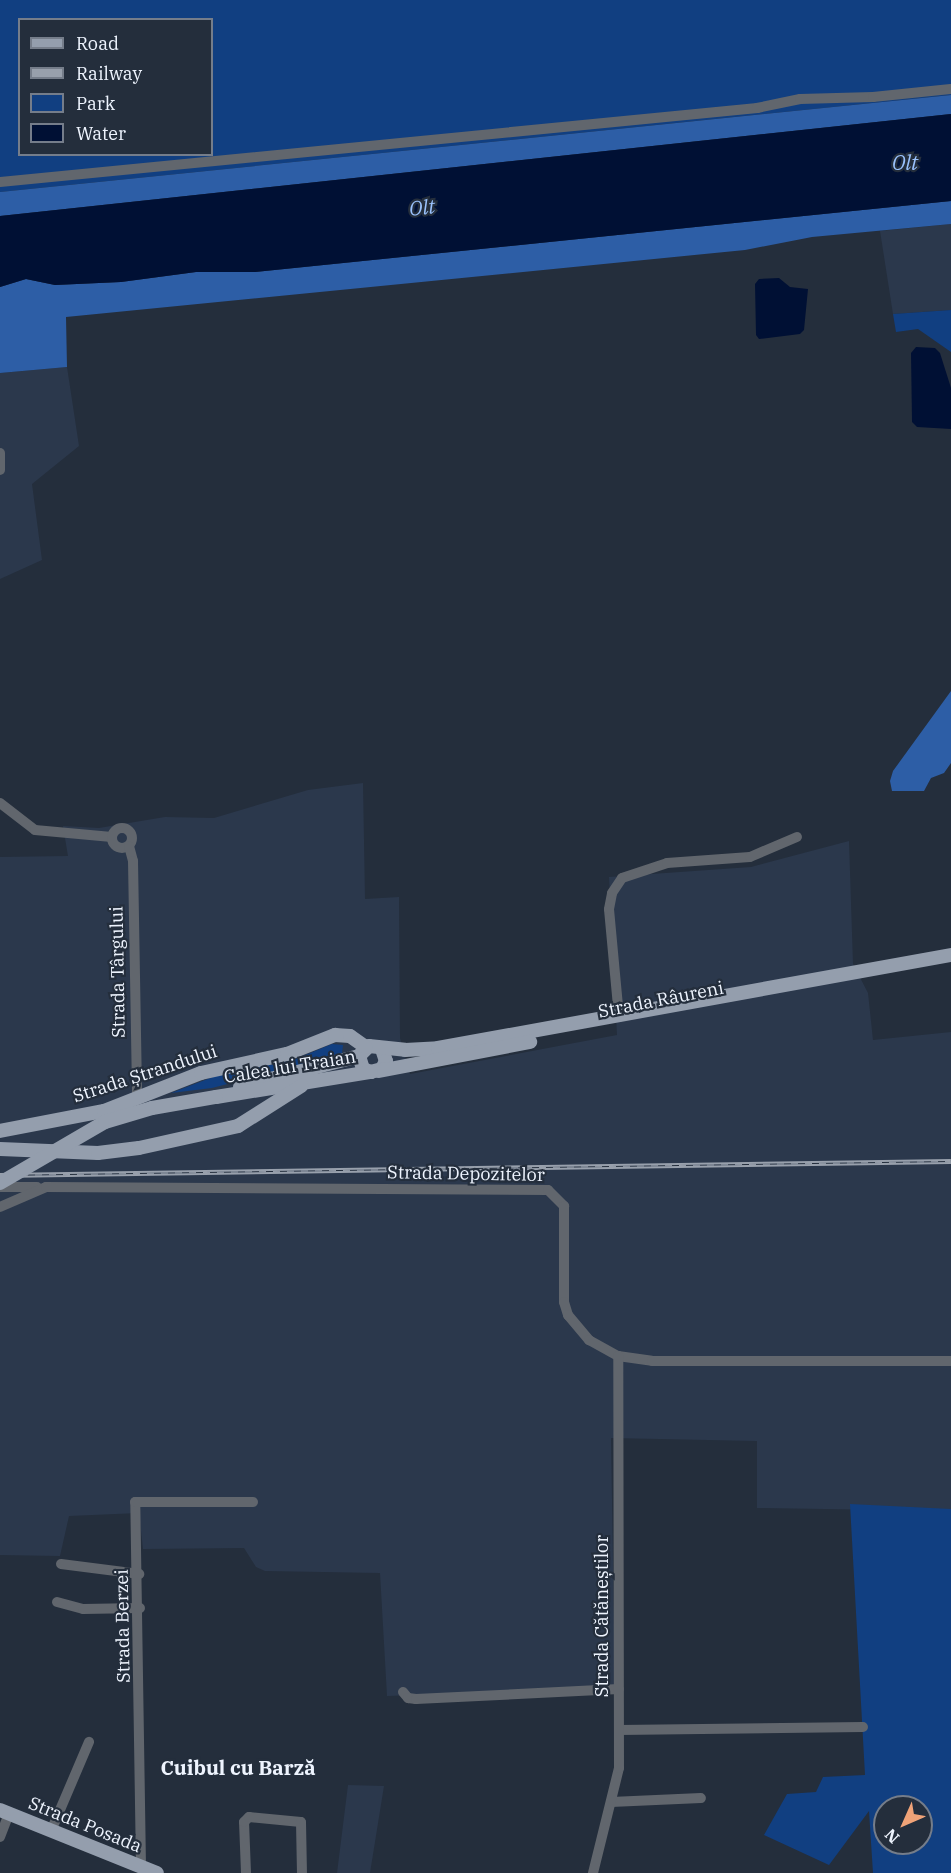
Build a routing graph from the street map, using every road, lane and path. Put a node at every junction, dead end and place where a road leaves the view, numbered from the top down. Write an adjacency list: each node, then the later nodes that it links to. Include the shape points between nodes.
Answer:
1 (951, 89): 2 (street, via 873,98 800,99 757,108)
2 (0, 182)
3 (0, 453): 4 (street)
4 (0, 470)
5 (0, 803): 6 (street, via 35,830)
6 (112, 837): 8 (street, via 116,846); 8 (street, via 117,830 128,830 133,839)
7 (797, 837): 11 (street, via 750,857 667,863 622,878 612,893 609,909)
8 (129, 846): 17 (street, Strada Târgului, via 133,855)
9 (951, 955): 11 (main road, Strada Râureni)
10 (951, 964): 14 (main road, Strada Râureni)
11 (619, 1017): 12 (main road, Strada Râureni, via 438,1048)
12 (382, 1049): 13 (main road, Strada Râureni); 14 (main road, via 386,1061)
13 (362, 1052): 14 (main road, via 360,1065); 16 (main road, Calea lui Traian); 17 (main road, Strada Ștrandului, via 350,1036 334,1035 287,1054 209,1071)
14 (375, 1072): 15 (main road, Calea lui Traian)
15 (301, 1086): 16 (main road, Calea lui Traian); 21 (main road, via 231,1128 115,1151)
16 (216, 1097): 22 (main road, Calea lui Traian, bridge, via 152,1108 105,1122)
17 (137, 1099): 18 (main road, Strada Ștrandului, via 104,1111)
18 (43, 1123): 19 (main road, Strada Ștrandului); 21 (main road, via 33,1137)
19 (0, 1131)
20 (0, 1149): 21 (main road)
21 (40, 1152)
22 (0, 1185): 23 (street)
23 (46, 1187): 24 (street, Strada Depozitelor); 25 (street, Strada Depozitelor, via 548,1190 564,1206 564,1302 568,1315 589,1340)
24 (0, 1207)
25 (618, 1356): 26 (street, Strada Depozitelor, via 652,1361); 32 (street, Strada Cătăneștilor)
26 (951, 1361)
27 (253, 1502): 29 (street, Strada Berzei, via 135,1502)
28 (61, 1564): 29 (street)
29 (139, 1574): 31 (street, Strada Berzei)
30 (57, 1602): 31 (street, via 82,1609)
31 (140, 1608): 42 (street, Strada Berzei)
32 (620, 1689): 33 (street, via 416,1699); 35 (street, Strada Cătăneștilor)
33 (403, 1692)
34 (863, 1727): 35 (street)
35 (619, 1730): 38 (street, Strada Cătăneștilor, via 619,1768)
36 (89, 1742): 40 (street)
37 (701, 1798): 38 (street)
38 (611, 1802): 46 (street, Strada Cătăneștilor)
39 (5, 1812): 40 (main road, Strada Posada); 41 (street)
40 (51, 1831): 42 (main road, Strada Posada)
41 (0, 1837)
42 (141, 1867): 43 (main road, Strada Posada)
43 (157, 1873)
44 (246, 1873): 45 (street, via 244,1822 249,1817 301,1822)
45 (302, 1873)
46 (593, 1873)

